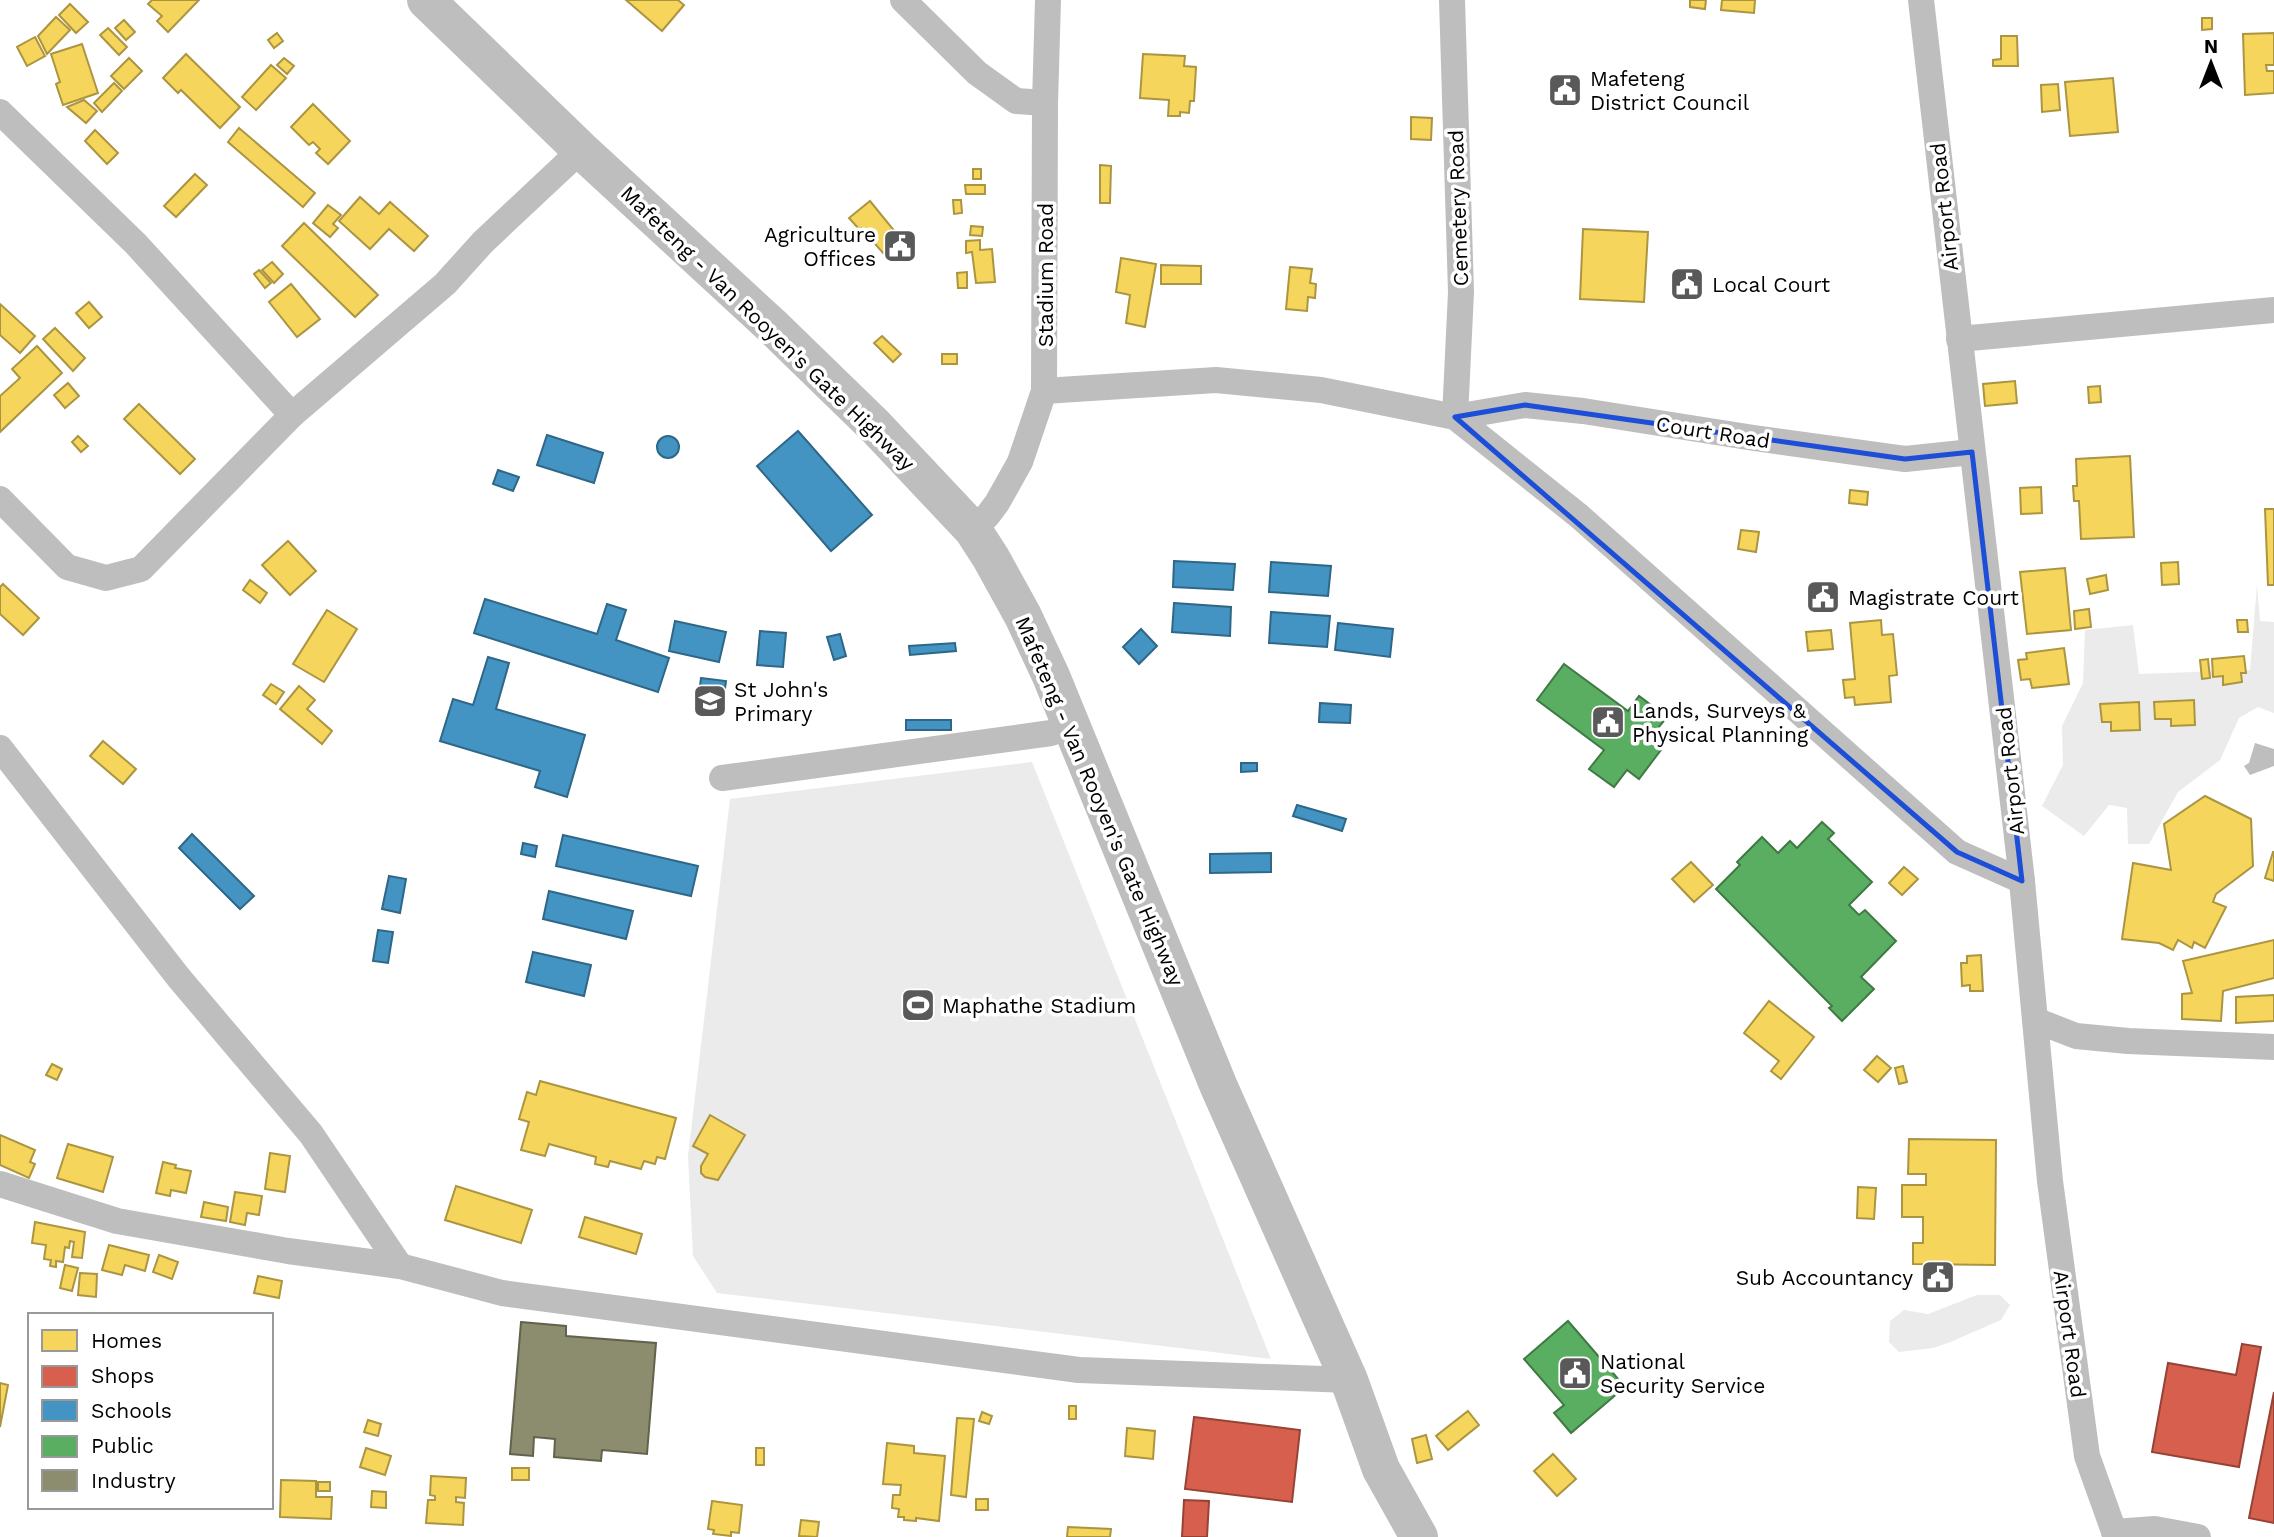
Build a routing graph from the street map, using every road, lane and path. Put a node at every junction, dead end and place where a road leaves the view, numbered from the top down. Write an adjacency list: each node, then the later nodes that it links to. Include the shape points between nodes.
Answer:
1 (426, 0): 8 (main road, Mafeteng - Van Rooyen's Gate Highway)
2 (903, 0): 6 (street, via 977,73 1016,101)
3 (1048, 0): 6 (street, Stadium Road)
4 (1452, 0): 13 (street, Cemetery Road, via 1461,292)
5 (1921, 0): 10 (street, Airport Road)
6 (1045, 103): 11 (street, Stadium Road)
7 (0, 112): 12 (street, via 136,244)
8 (581, 150): 12 (street, via 482,242 445,284); 16 (main road, Mafeteng - Van Rooyen's Gate Highway, via 800,353)
9 (2274, 310): 10 (street)
10 (1959, 340): 14 (street, Airport Road)
11 (1044, 391): 13 (street, via 1216,380 1321,390); 16 (street, Stadium Road, via 1020,462 997,503)
12 (292, 415): 15 (street, via 141,569 106,579 67,567)
13 (1455, 417): 14 (street, Court Road, via 1525,405 1905,459); 20 (street, via 1579,516 1957,852)
14 (1972, 452): 20 (street, Airport Road)
15 (0, 499)
16 (973, 530): 17 (main road, Mafeteng - Van Rooyen's Gate Highway, via 1023,615)
17 (1072, 726): 19 (street, via 1051,733); 25 (main road, Mafeteng - Van Rooyen's Gate Highway, via 1219,1087)
18 (0, 748): 24 (street, via 179,978 311,1134)
19 (722, 778)
20 (2022, 881): 21 (street, Airport Road)
21 (2035, 1020): 22 (street, via 2076,1035 2128,1041); 27 (street, Airport Road, via 2050,1181 2087,1456)
22 (2274, 1047)
23 (0, 1184): 24 (street, via 117,1221)
24 (400, 1266): 25 (street, via 502,1293 1079,1370)
25 (1349, 1380): 26 (main road, Mafeteng - Van Rooyen's Gate Highway)
26 (1381, 1469): 28 (main road, Mafeteng - Van Rooyen's Gate Highway); 29 (main road, Mafeteng - Van Rooyen's Gate Highway)
27 (2115, 1534): 30 (street, via 2155,1529)
28 (1391, 1537)
29 (1419, 1537)
30 (2198, 1537)

